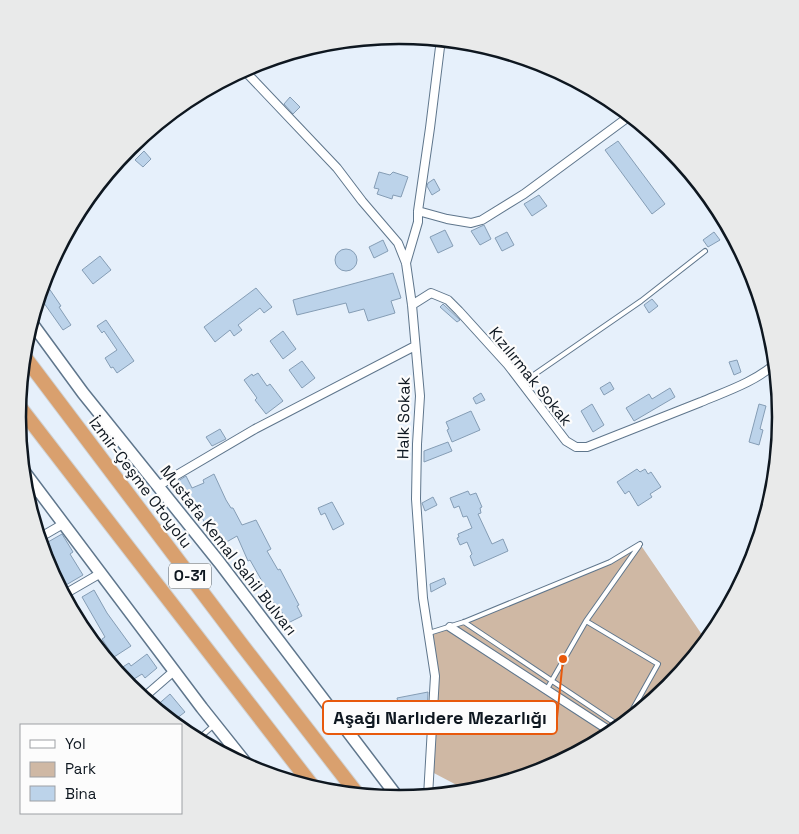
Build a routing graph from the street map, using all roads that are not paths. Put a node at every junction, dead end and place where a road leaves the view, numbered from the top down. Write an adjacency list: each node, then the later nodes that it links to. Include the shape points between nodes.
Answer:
1 (440, 46): 4 (street)
2 (249, 75): 6 (street, Halk Sokak, via 337,168 398,243)
3 (625, 120): 4 (street, via 524,194 482,220 471,223 447,220)
4 (418, 210): 6 (street, via 418,222)
5 (705, 251): 12 (lane, via 641,301)
6 (406, 263): 7 (street, Halk Sokak)
7 (412, 305): 9 (street, Halk Sokak); 12 (street, Kızılırmak Sokak, via 431,293 448,300)
8 (37, 330): 14 (main road, Mustafa Kemal Sahil Bulvarı)
9 (415, 346): 14 (street, via 255,429); 23 (street, Halk Sokak, via 420,396 416,499 423,598)
10 (30, 364): 35 (highway, İzmir-Çeşme Otoyolu / O-31)
11 (770, 368): 12 (street, Kızılırmak Sokak, via 742,385 587,447 576,447 566,441)
12 (522, 383)
13 (26, 415): 34 (highway, O-31)
14 (158, 486): 37 (main road, Mustafa Kemal Sahil Bulvarı)
15 (33, 489): 16 (main road)
16 (63, 524): 17 (street); 18 (main road)
17 (45, 534)
18 (101, 573): 19 (street); 24 (main road)
19 (70, 592)
20 (586, 621): 21 (lane, via 640,544 610,562); 25 (lane); 28 (lane, via 658,664)
21 (464, 622): 22 (lane); 25 (lane)
22 (450, 627): 23 (lane); 26 (street)
23 (429, 633): 36 (street, Halk Sokak, via 436,676)
24 (174, 671): 27 (street); 30 (main road)
25 (552, 681): 26 (lane); 29 (lane)
26 (546, 690): 31 (street)
27 (148, 693)
28 (633, 708)
29 (615, 721)
30 (214, 724): 32 (lane); 33 (main road)
31 (605, 728)
32 (203, 734)
33 (234, 752)
34 (307, 779)
35 (352, 787)
36 (428, 789)
37 (392, 790)

